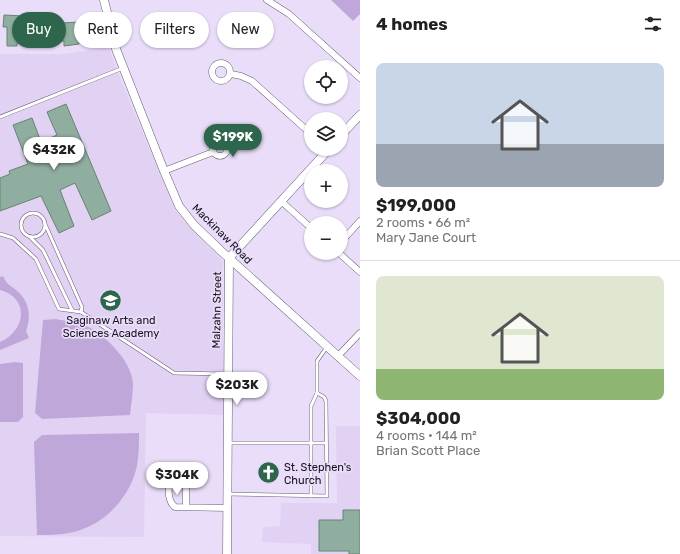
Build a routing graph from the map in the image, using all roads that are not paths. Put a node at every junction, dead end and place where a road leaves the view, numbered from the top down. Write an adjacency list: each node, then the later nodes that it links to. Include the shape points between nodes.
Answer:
1 (104, 0): 3 (street, Mackinaw Road)
2 (267, 0): 5 (street, via 290,14)
3 (123, 68): 7 (lane); 12 (street, Mackinaw Road)
4 (231, 74): 8 (street, via 252,81)
5 (360, 78)
6 (360, 115): 9 (street)
7 (0, 117)
8 (304, 128)
9 (348, 128)
10 (213, 152): 12 (street)
11 (322, 156): 13 (street)
12 (164, 171): 20 (street, Mackinaw Road, via 187,218)
13 (281, 201): 15 (street); 20 (street)
14 (360, 221): 18 (street)
15 (304, 222)
16 (45, 224): 19 (lane, via 41,234); 19 (lane, via 39,214 24,216 21,228); 24 (lane, via 82,307)
17 (0, 234): 23 (lane, via 13,238 36,259 58,309)
18 (348, 234)
19 (30, 237): 23 (lane, via 43,250)
20 (229, 258): 26 (street, Mackinaw Road); 28 (street, Malzahn Street)
21 (347, 260): 22 (street)
22 (360, 272)
23 (72, 310): 24 (lane)
24 (81, 312): 28 (lane, via 174,373)
25 (360, 333): 27 (street)
26 (327, 347): 27 (street, Mackinaw Road); 30 (lane, via 316,364)
27 (338, 356): 29 (street, Mackinaw Road)
28 (228, 374): 32 (street, Malzahn Street)
29 (360, 376)
30 (317, 394): 31 (lane, via 311,406); 33 (lane, via 326,401)
31 (311, 442): 32 (lane); 33 (lane); 35 (lane)
32 (227, 443): 34 (street, Malzahn Street)
33 (326, 443): 35 (lane, via 328,494)
34 (228, 494): 35 (lane); 37 (street, Malzahn Street)
35 (311, 496)
36 (186, 507): 36 (street, via 175,507 171,504 172,479 183,479); 37 (street)
37 (228, 508): 38 (street, Malzahn Street)
38 (227, 554)

